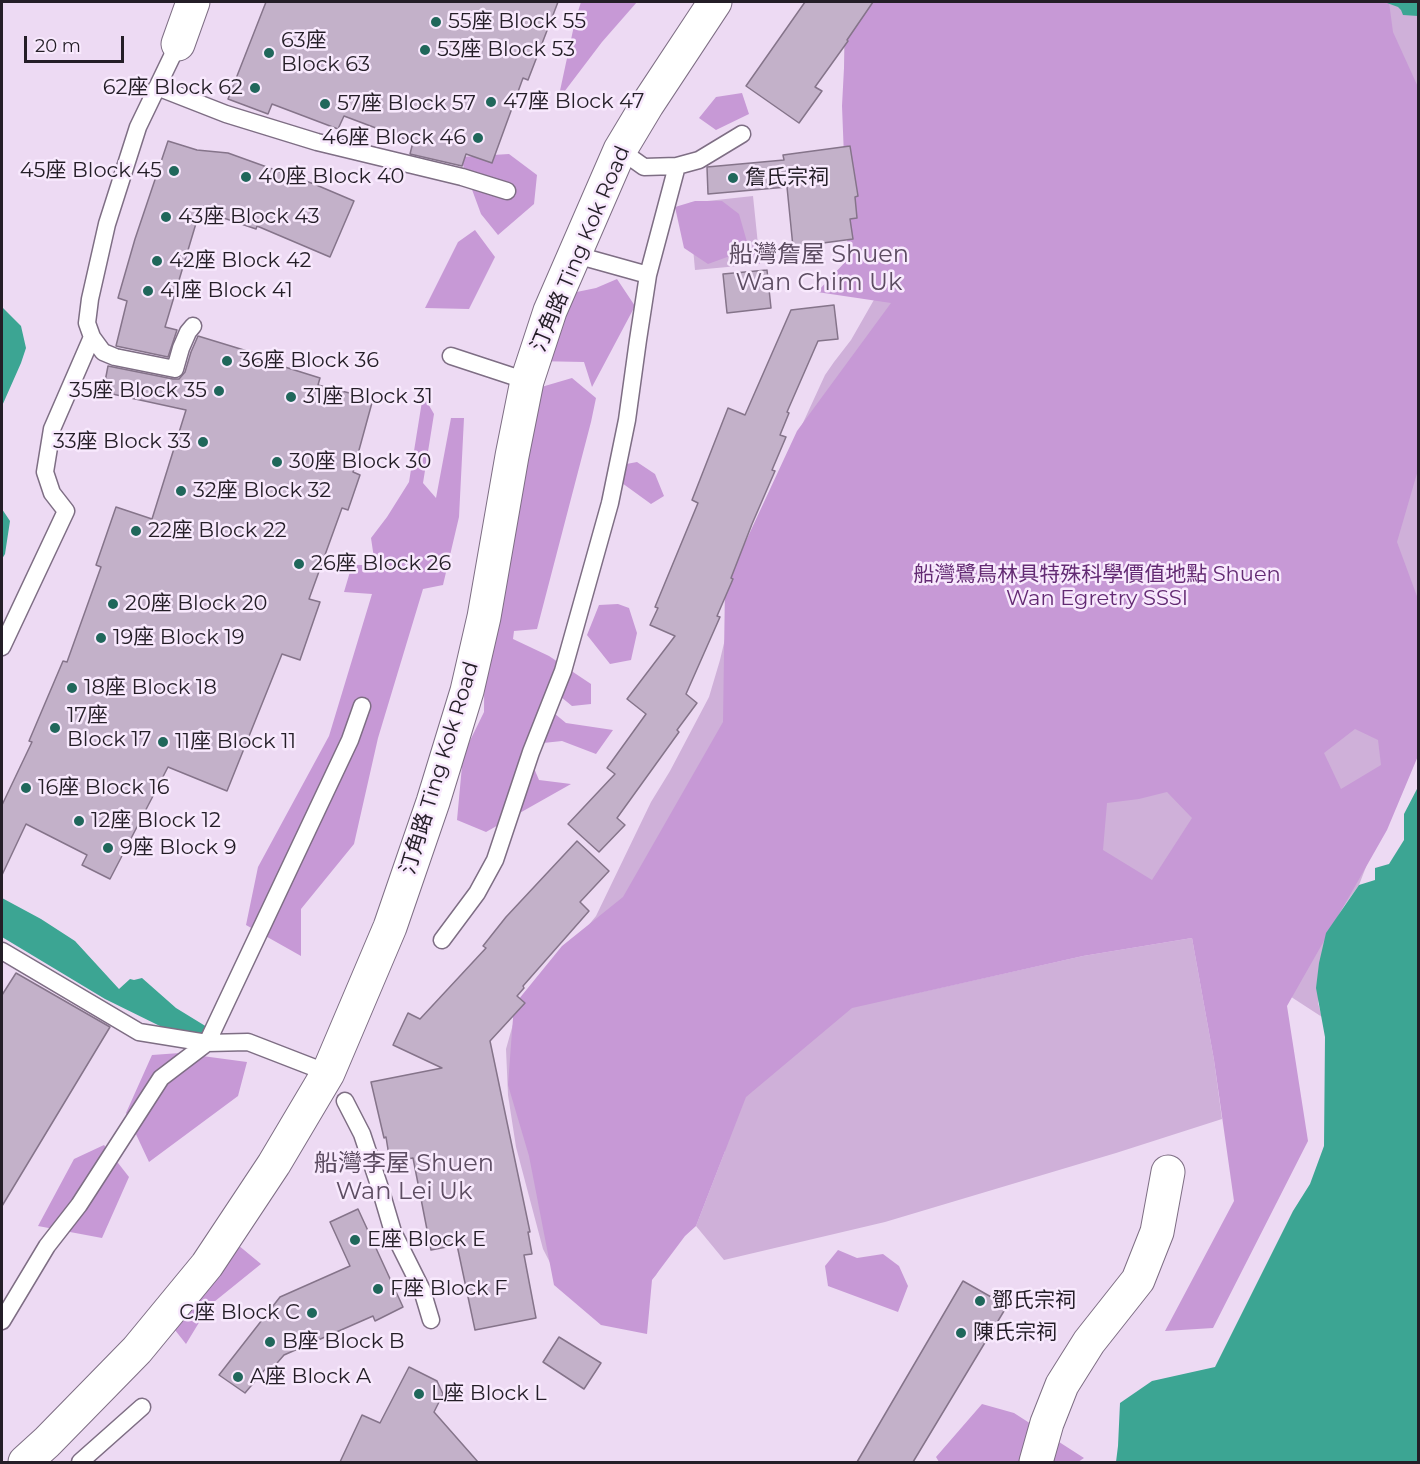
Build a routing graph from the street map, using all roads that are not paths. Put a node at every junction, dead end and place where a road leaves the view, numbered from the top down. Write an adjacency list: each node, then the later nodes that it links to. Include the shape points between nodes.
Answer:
1 (193, 2): 3 (main road)
2 (715, 2): 6 (main road, 汀角路 Ting Kok Road)
3 (178, 44): 4 (lane)
4 (157, 87): 8 (lane, via 317,142); 12 (lane, via 138,127 107,224 90,299 87,323)
5 (742, 134): 7 (lane, via 699,160)
6 (621, 150): 7 (lane, via 644,167); 9 (main road, 汀角路 Ting Kok Road)
7 (677, 166): 10 (lane)
8 (507, 191)
9 (576, 250): 10 (lane, via 588,258); 14 (main road, 汀角路 Ting Kok Road)
10 (648, 275): 17 (lane, via 612,493 563,671 495,860 477,893)
11 (193, 326): 12 (lane, via 175,369 115,357 103,352)
12 (92, 337): 15 (lane, via 52,429 45,472 52,493 66,511)
13 (451, 356): 14 (lane)
14 (527, 381): 20 (main road, 汀角路 Ting Kok Road, via 467,691 390,927)
15 (2, 647)
16 (362, 706): 19 (lane, via 346,749)
17 (442, 940)
18 (2, 951): 19 (lane, via 139,1032)
19 (207, 1043): 20 (lane, via 248,1042); 24 (lane, via 161,1078 79,1205 47,1246)
20 (328, 1073): 26 (main road, 汀角路 Ting Kok Road, via 207,1265 137,1350)
21 (345, 1101): 23 (lane, via 362,1134 393,1232 422,1290)
22 (1168, 1172): 28 (main road, via 1157,1232 1138,1280 1089,1342 1062,1385)
23 (431, 1320)
24 (2, 1321)
25 (142, 1407): 27 (lane)
26 (25, 1462)
27 (80, 1462)
28 (1036, 1462)

